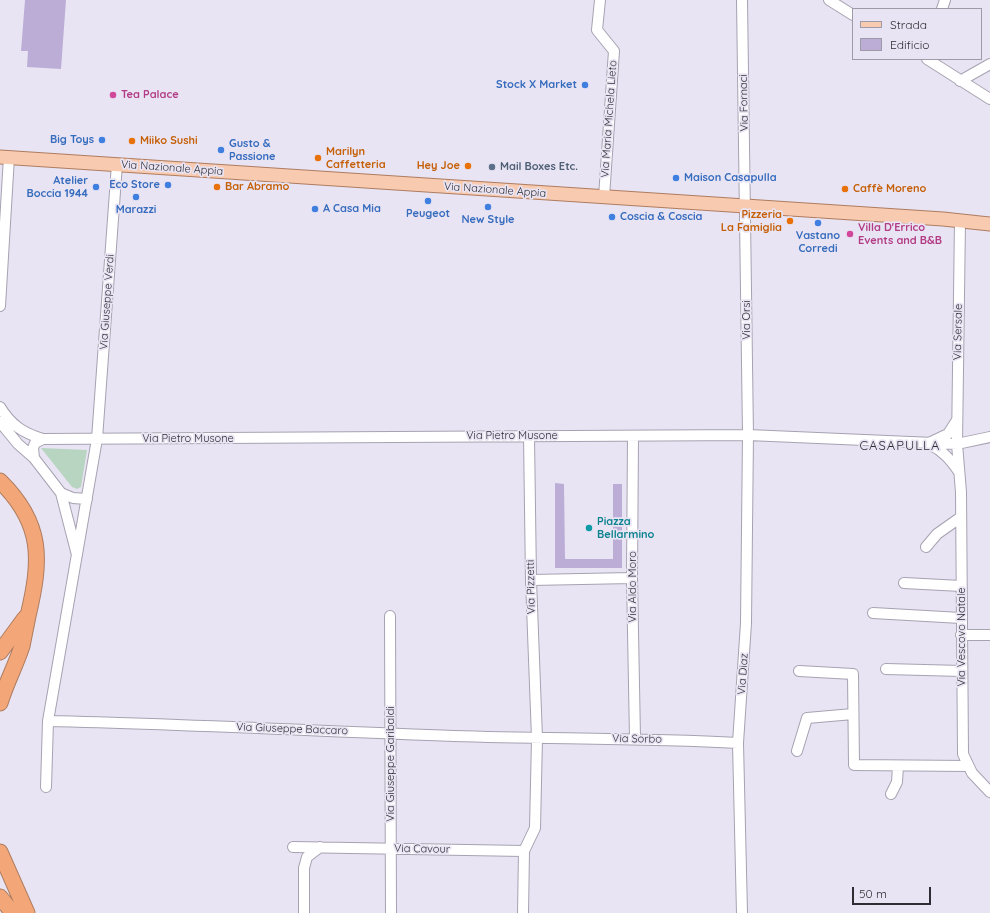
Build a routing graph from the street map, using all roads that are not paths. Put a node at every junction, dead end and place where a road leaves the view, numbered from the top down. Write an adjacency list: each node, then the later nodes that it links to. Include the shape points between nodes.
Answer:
1 (600, 0): 11 (street, Via Maria Michela Lieto, via 597,30 614,51)
2 (742, 0): 12 (street, Via Fornaci)
3 (829, 0): 4 (street)
4 (852, 14)
5 (928, 60): 7 (street)
6 (990, 64): 7 (street)
7 (960, 81): 8 (street)
8 (990, 99)
9 (5, 157): 10 (main road, Via Nazionale Appia); 15 (street)
10 (117, 164): 11 (main road, Via Nazionale Appia); 25 (street, Via Giuseppe Verdi)
11 (604, 197): 12 (main road, Via Nazionale Appia)
12 (746, 206): 13 (main road, Via Nazionale Appia); 19 (street, Via Orsi)
13 (960, 220): 14 (main road, Via Nazionale Appia); 17 (street, Via Sersale)
14 (990, 224)
15 (0, 306)
16 (0, 407): 24 (street, Via Pietro Musone, via 14,426)
17 (957, 420): 26 (street, Via Pietro Musone, via 948,434); 28 (street, Via Sersale)
18 (0, 422): 27 (street)
19 (748, 434): 22 (street, Via Pietro Musone); 26 (street, Via Pietro Musone); 57 (street, Via Diaz, via 746,623)
20 (0, 436): 27 (street)
21 (529, 436): 22 (street, Via Pietro Musone); 25 (street, Via Pietro Musone); 38 (street, Via Pizzetti)
22 (633, 436): 37 (street, Via Aldo Moro)
23 (990, 437): 28 (street, Via Pietro Musone)
24 (43, 439): 25 (street, Via Pietro Musone); 29 (street, via 35,443)
25 (97, 439): 33 (street)
26 (928, 443): 28 (street, Via Pietro Musone); 30 (street, via 949,457)
27 (18, 444): 29 (street)
28 (957, 444): 30 (street, Via Vescovo Natale)
29 (34, 458): 32 (street)
30 (960, 474): 34 (street, Via Vescovo Natale)
31 (0, 481): 42 (highway, via 20,506 34,538 38,567)
32 (61, 493): 33 (street, via 73,498); 36 (street)
33 (87, 499): 36 (street)
34 (961, 517): 35 (street, via 938,534); 40 (street, Via Vescovo Natale)
35 (926, 547)
36 (77, 555): 53 (street)
37 (632, 578): 38 (street); 56 (street, Via Aldo Moro)
38 (531, 580): 55 (street, Via Pizzetti)
39 (904, 583): 40 (street)
40 (961, 586): 44 (street, Via Vescovo Natale)
41 (873, 613): 44 (street)
42 (28, 614): 47 (highway); 51 (highway, via 22,645)
43 (390, 616): 54 (street, Via Giuseppe Garibaldi)
44 (961, 618): 45 (street, Via Vescovo Natale)
45 (961, 635): 46 (street); 50 (street, Via Vescovo Natale)
46 (990, 635)
47 (0, 652)
48 (886, 669): 50 (street)
49 (799, 671): 52 (street, via 853,674)
50 (962, 671): 60 (street, Via Vescovo Natale, via 963,754)
51 (0, 702)
52 (853, 714): 58 (street, via 807,718); 59 (street, via 854,765)
53 (48, 721): 54 (street, Via Giuseppe Baccaro); 61 (street)
54 (390, 734): 55 (street, Via Giuseppe Baccaro); 66 (street, Via Giuseppe Garibaldi)
55 (537, 738): 56 (street, Via Sorbo); 67 (street, Via Pizzetti, via 535,828)
56 (635, 738): 57 (street, Via Sorbo)
57 (738, 743): 75 (street, Via Diaz)
58 (797, 751)
59 (898, 766): 60 (street); 63 (street, via 897,782)
60 (968, 766): 62 (street, Via Vescovo Natale, via 972,774)
61 (46, 787)
62 (990, 792)
63 (891, 794)
64 (293, 847): 65 (street, Via Cavour)
65 (320, 847): 66 (street, Via Cavour); 72 (street, via 307,857 304,868)
66 (391, 848): 67 (street, Via Cavour); 73 (street, Via Giuseppe Garibaldi)
67 (524, 850): 74 (street)
68 (0, 852): 71 (highway)
69 (0, 897): 70 (highway)
70 (13, 913)
71 (27, 913)
72 (304, 913)
73 (391, 913)
74 (523, 913)
75 (742, 913)

